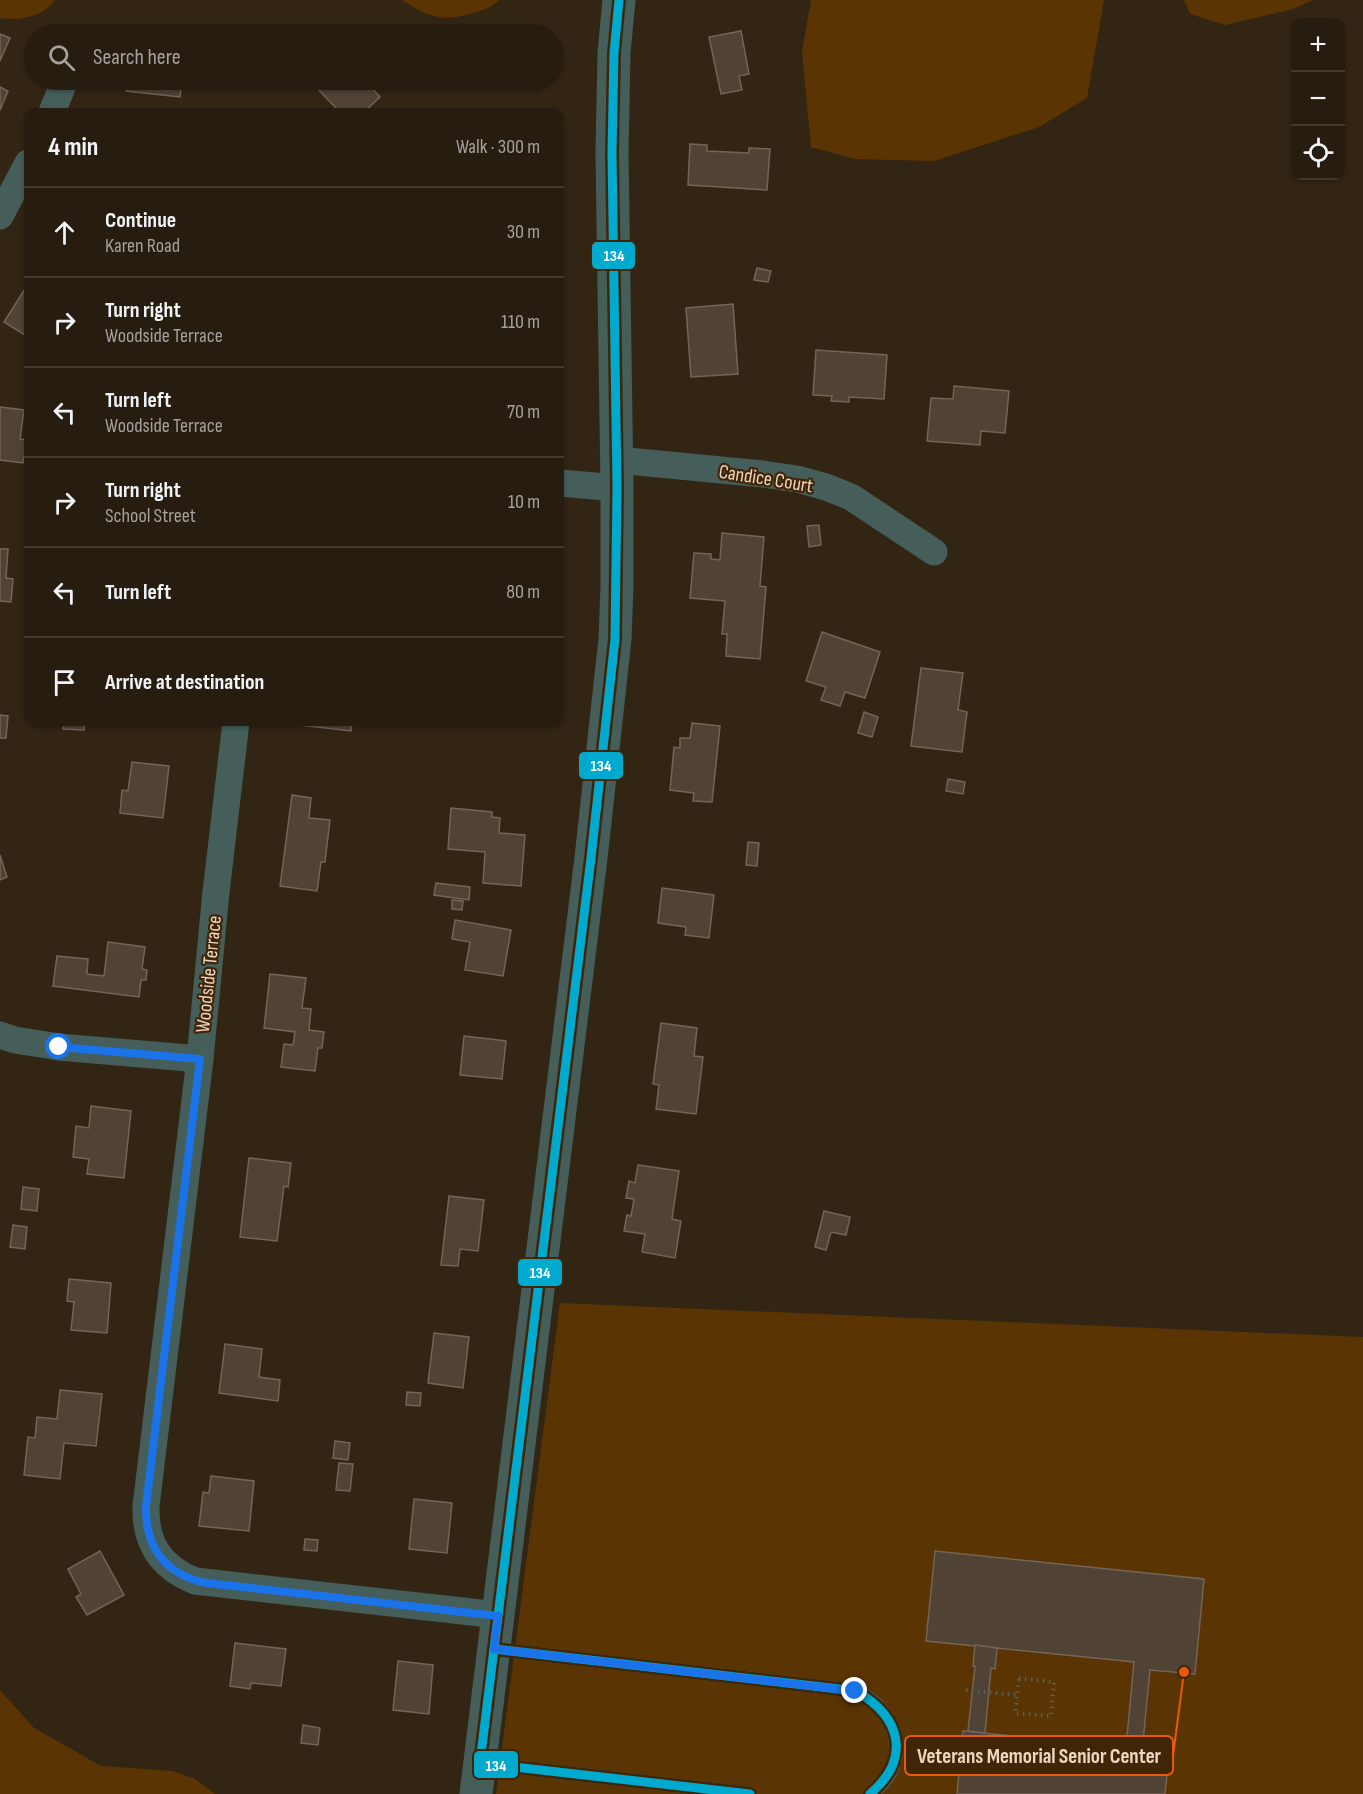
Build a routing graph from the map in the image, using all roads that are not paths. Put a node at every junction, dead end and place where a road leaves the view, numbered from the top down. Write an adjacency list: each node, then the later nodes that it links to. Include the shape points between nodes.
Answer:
1 (619, 0): 6 (street, via 612,152)
2 (61, 90): 3 (street)
3 (54, 108)
4 (24, 171): 5 (street)
5 (0, 216)
6 (617, 474): 7 (street, Candice Court); 8 (street, Candice Court, via 763,474 797,479 851,497); 12 (street, via 617,586 609,706)
7 (564, 482)
8 (934, 552)
9 (236, 726): 11 (street, Woodside Terrace)
10 (0, 1035): 11 (street, via 59,1047)
11 (200, 1059): 12 (street, Woodside Terrace, via 146,1506 147,1530 157,1552 173,1570 195,1581)
12 (498, 1616): 13 (street)
13 (494, 1649): 14 (street); 16 (lane, via 855,1691 883,1710 896,1741 888,1774)
14 (478, 1779): 15 (lane)
15 (750, 1794)
16 (870, 1794)

